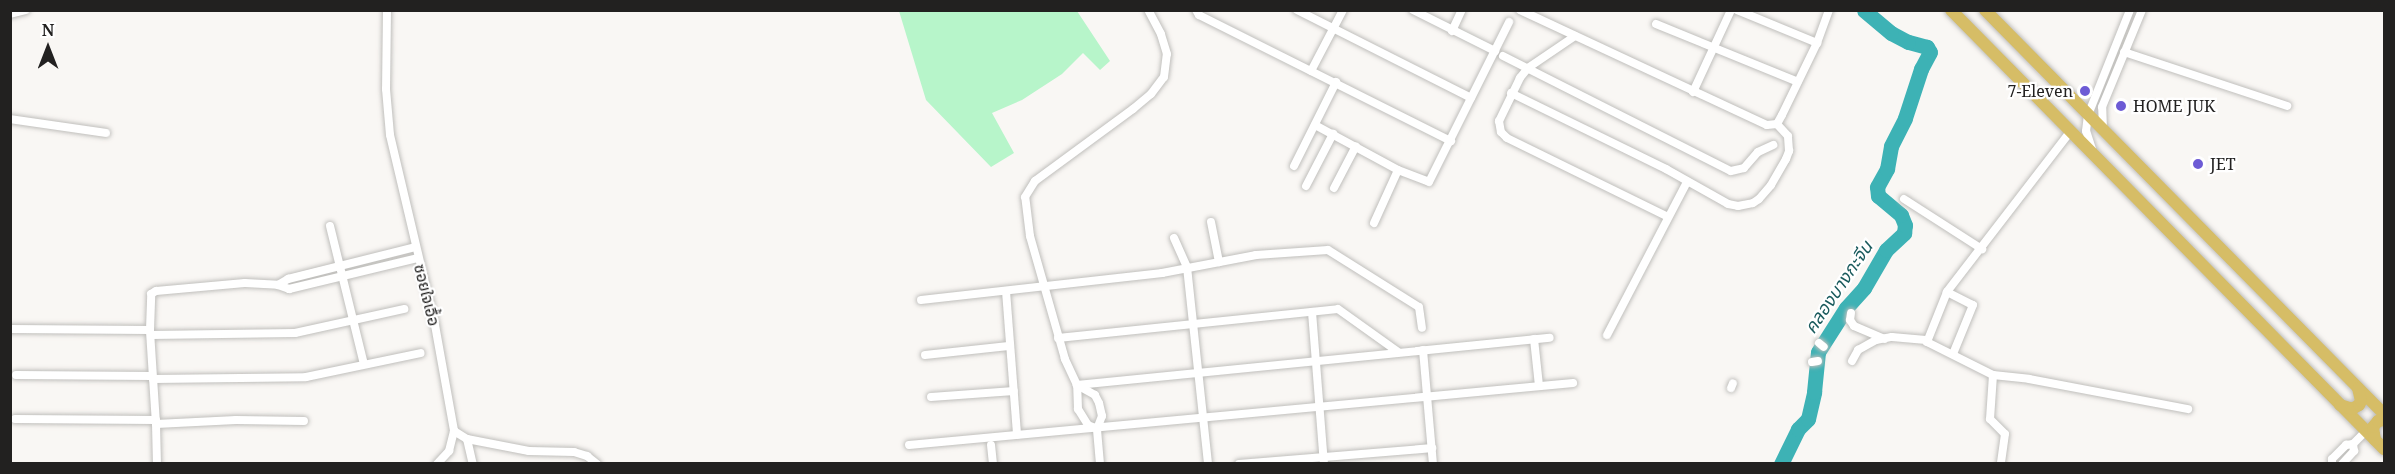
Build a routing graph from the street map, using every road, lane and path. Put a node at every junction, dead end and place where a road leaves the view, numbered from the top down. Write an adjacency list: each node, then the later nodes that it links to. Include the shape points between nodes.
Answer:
1 (26, 10): 17 (street)
2 (387, 10): 59 (street, ซอยใจเอื้อ, via 390,135)
3 (1148, 10): 65 (street, via 1167,54 1164,77 1133,109 1035,181 1025,197 1026,220)
4 (1196, 10): 29 (street, via 1199,15)
5 (1297, 10): 20 (street)
6 (1342, 10): 20 (street)
7 (1413, 10): 21 (street)
8 (1462, 10): 21 (street)
9 (1520, 10): 22 (street)
10 (1731, 10): 24 (street)
11 (1737, 10): 23 (street)
12 (1830, 10): 23 (street)
13 (1951, 10): 41 (main road)
14 (1985, 10): 36 (main road)
15 (2130, 10): 36 (street)
16 (2142, 10): 26 (street)
17 (10, 15)
18 (1509, 22): 25 (street)
19 (1656, 24): 24 (street)
20 (1333, 30): 29 (street); 34 (street)
21 (1452, 30): 25 (street)
22 (1575, 36): 28 (street); 32 (street)
23 (1817, 43): 31 (street)
24 (1713, 48): 31 (street); 32 (street)
25 (1495, 51): 34 (street)
26 (2124, 52): 35 (street); 40 (street, via 2102,107)
27 (1503, 56): 28 (street)
28 (1528, 68): 33 (street); 45 (street, via 1731,171 1744,168 1764,148)
29 (1311, 71): 30 (street)
30 (1336, 82): 39 (street); 44 (street)
31 (1798, 82): 38 (street)
32 (1693, 92): 38 (street, via 1767,125)
33 (1511, 93): 50 (street); 54 (street, via 1498,121 1507,138)
34 (1472, 98): 44 (street)
35 (2287, 106)
36 (2088, 115): 40 (main road); 47 (street, via 2087,137)
37 (10, 119): 42 (street)
38 (1777, 124): 50 (street, via 1788,136 1789,151 1771,186 1754,203 1728,204)
39 (1315, 125): 43 (street); 48 (street)
40 (2104, 131): 99 (main road)
41 (2070, 132): 47 (main road); 60 (street)
42 (106, 133)
43 (1333, 134): 46 (street); 51 (street)
44 (1451, 141): 49 (street, via 1429,182)
45 (1773, 145)
46 (1356, 146): 49 (street); 52 (street)
47 (2098, 157): 103 (main road)
48 (1294, 166)
49 (1398, 170): 56 (street)
50 (1687, 182): 54 (street)
51 (1306, 186)
52 (1334, 188)
53 (1904, 199): 60 (street)
54 (1668, 217): 77 (street)
55 (1211, 222): 62 (street)
56 (1374, 223)
57 (330, 226): 64 (street)
58 (1174, 238): 63 (street)
59 (416, 247): 61 (street, ซอยใจเอื้อ); 64 (street)
60 (1982, 249): 67 (street)
61 (418, 258): 64 (street); 113 (street, ซอยใจเอื้อ)
62 (1219, 262): 63 (street); 74 (street, via 1328,250 1419,307)
63 (1188, 267): 65 (street); 73 (street)
64 (342, 271): 72 (street); 76 (street, via 288,279 278,285 245,283 156,291 150,299)
65 (1043, 285): 66 (street); 79 (street)
66 (1006, 291): 68 (street); 83 (street)
67 (1947, 292): 82 (street); 87 (street, via 1973,305)
68 (921, 300)
69 (404, 309): 72 (street)
70 (1312, 312): 73 (street); 85 (street, via 1341,309); 89 (street)
71 (1851, 313): 81 (street, via 1854,326)
72 (352, 321): 76 (street, via 295,333); 91 (street)
73 (1194, 324): 79 (street); 92 (street)
74 (1422, 328)
75 (10, 329): 76 (street)
76 (151, 333): 95 (street)
77 (1607, 335)
78 (1550, 338): 80 (street)
79 (1058, 339): 97 (street)
80 (1534, 339): 84 (street); 98 (street)
81 (1884, 339): 82 (street); 90 (street, via 1865,345)
82 (1926, 340): 87 (street)
83 (1010, 346): 88 (street); 100 (street)
84 (1423, 350): 85 (street); 102 (street)
85 (1398, 352): 89 (street)
86 (421, 353): 91 (street)
87 (1953, 354): 94 (street)
88 (924, 355)
89 (1316, 360): 92 (street); 104 (street)
90 (1852, 361)
91 (364, 364): 95 (street, via 306,377)
92 (1200, 372): 97 (street); 107 (street)
93 (16, 375): 95 (street)
94 (1993, 375): 105 (street); 132 (street, via 1990,419 2005,434)
95 (153, 377): 110 (street)
96 (1573, 383): 98 (street)
97 (1077, 384): 112 (street, via 1078,409 1088,425); 112 (street, via 1100,403)
98 (1539, 386): 102 (street)
99 (2358, 386): 103 (main road, via 2359,405 2352,409); 106 (main road)
100 (1014, 391): 101 (street); 114 (street)
101 (931, 397)
102 (1428, 397): 104 (street); 120 (street)
103 (2339, 405): 115 (main road)
104 (1319, 408): 107 (street); 122 (street)
105 (2188, 410)
106 (2385, 414)
107 (1205, 418): 112 (street); 129 (street)
108 (15, 419): 110 (street)
109 (2385, 420): 115 (main road, via 2378,421)
110 (156, 422): 111 (street); 123 (street)
111 (304, 422)
112 (1098, 429): 114 (street); 128 (street)
113 (454, 431): 116 (street); 124 (street, via 449,451)
114 (1017, 435): 118 (street)
115 (2370, 435): 117 (street); 121 (main road)
116 (466, 439): 125 (street); 126 (street, via 539,452 574,452)
117 (2353, 444): 133 (street, via 2346,445); 134 (street, via 2354,451)
118 (909, 445)
119 (991, 445): 127 (street)
120 (1432, 448): 122 (street); 131 (street)
121 (2385, 449)
122 (1323, 460): 130 (street)
123 (157, 464)
124 (438, 464)
125 (473, 464)
126 (597, 464)
127 (993, 464)
128 (1100, 464)
129 (1208, 464)
130 (1239, 464)
131 (1433, 464)
132 (2001, 464)
133 (2332, 464)
134 (2342, 464)

